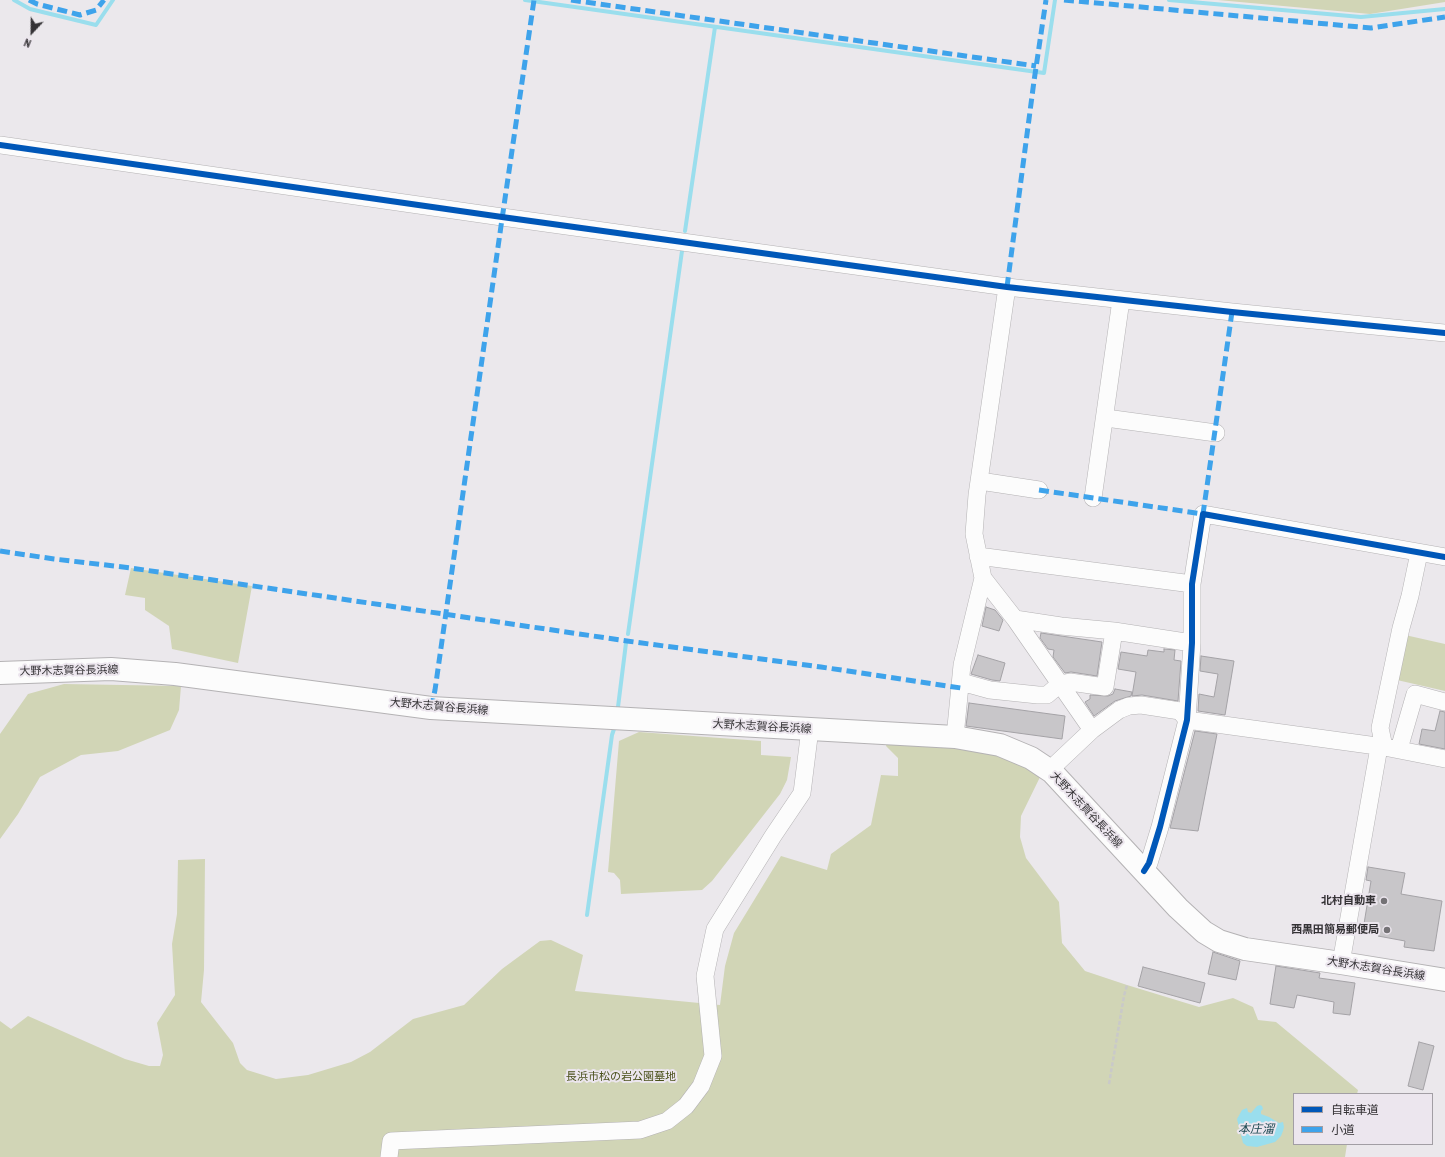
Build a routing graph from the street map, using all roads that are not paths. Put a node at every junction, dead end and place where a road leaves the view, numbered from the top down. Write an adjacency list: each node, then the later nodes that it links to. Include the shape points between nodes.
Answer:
1 (0, 145): 2 (street)
2 (1007, 287): 3 (street); 7 (street)
3 (1121, 300): 4 (street); 5 (street)
4 (1445, 333)
5 (1106, 418): 6 (street); 9 (street)
6 (1216, 433)
7 (980, 481): 8 (street); 11 (street, via 974,534)
8 (1039, 490)
9 (1093, 498)
10 (1419, 553): 12 (street); 14 (street, via 1203,514); 26 (street, via 1380,728)
11 (978, 556): 13 (street); 14 (street)
12 (1445, 557)
13 (983, 578): 15 (street); 19 (street, via 962,665)
14 (1192, 584): 17 (street)
15 (1015, 620): 16 (street); 20 (street)
16 (1114, 631): 17 (street); 20 (street, via 1106,686 1070,682)
17 (1192, 644): 22 (street)
18 (0, 673): 23 (main road, 大野木志賀谷長浜線, via 111,669 175,674 431,708)
19 (961, 682): 20 (street, via 990,690 1038,695 1047,695); 25 (street)
20 (1060, 684): 24 (street)
21 (1445, 702): 26 (street, via 1415,694)
22 (1187, 720): 24 (street, via 1180,711 1141,705 1129,706 1119,710); 26 (street); 29 (street, via 1160,827)
23 (810, 729): 25 (main road, 大野木志賀谷長浜線); 32 (street, via 802,793 715,929 705,976 713,1056 701,1086 686,1106 667,1121 640,1130 392,1141)
24 (1092, 730): 28 (street, via 1057,763)
25 (955, 737): 28 (main road, 大野木志賀谷長浜線, via 1000,745 1031,758)
26 (1387, 748): 27 (street); 30 (street)
27 (1445, 759)
28 (1052, 772): 29 (main road, 大野木志賀谷長浜線)
29 (1144, 871): 30 (main road, 大野木志賀谷長浜線, via 1178,908 1204,932 1219,941 1245,949)
30 (1341, 962): 31 (main road, 大野木志賀谷長浜線)
31 (1445, 980)
32 (389, 1157)

